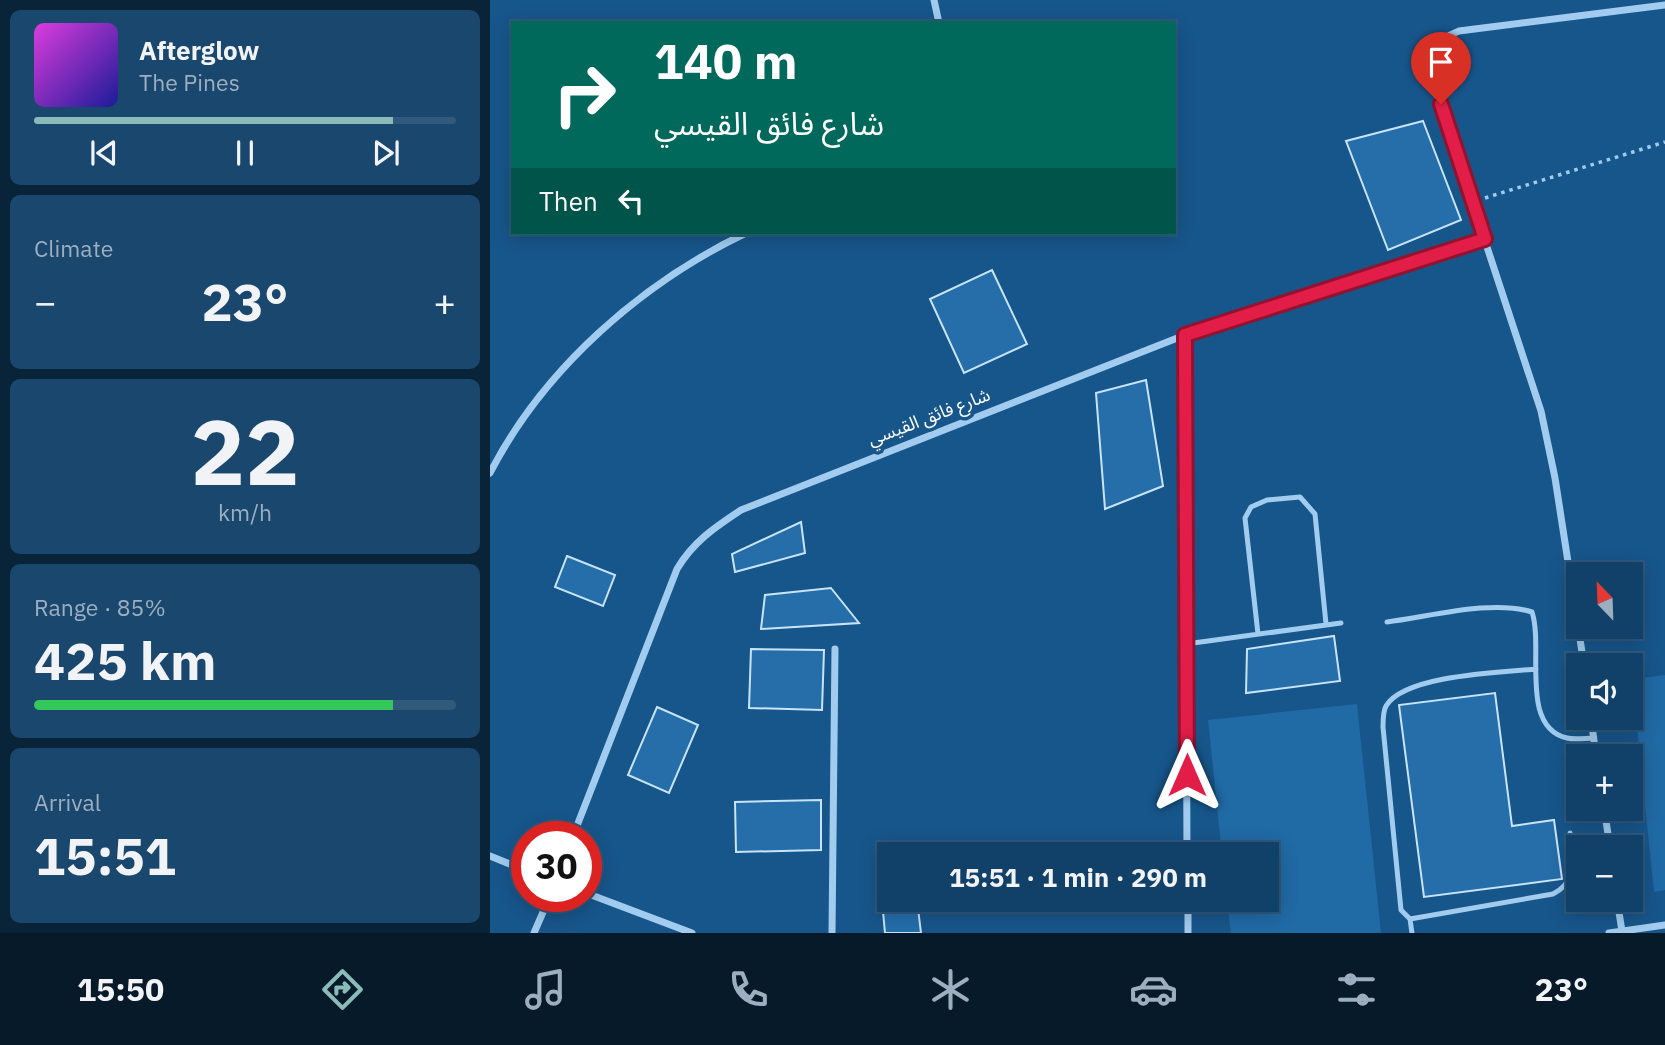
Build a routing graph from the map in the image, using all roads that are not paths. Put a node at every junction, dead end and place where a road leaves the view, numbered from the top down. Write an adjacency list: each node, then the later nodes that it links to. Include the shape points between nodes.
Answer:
1 (934, 0): 3 (street)
2 (1665, 5): 5 (street, via 1458,30 1437,45 1432,55 1432,80)
3 (939, 21)
4 (743, 235): 7 (street, via 691,260 632,303 538,399)
5 (1485, 239): 6 (street, شارع فائق القيسي); 14 (street, via 1541,411)
6 (1185, 335): 12 (street); 19 (street, شارع فائق القيسي, via 788,489 707,532 687,551 677,569)
7 (490, 473)
8 (1387, 622): 15 (lane, via 1516,607 1532,612 1537,627)
9 (1341, 623): 10 (lane)
10 (1326, 624): 11 (lane); 11 (lane, via 1315,514 1300,496 1285,496 1251,507 1245,518)
11 (1258, 634): 12 (lane)
12 (1186, 644): 21 (street)
13 (835, 649): 33 (street)
14 (1582, 653)
15 (1536, 669): 17 (lane, via 1541,718 1549,730 1567,738); 28 (lane, via 1421,685 1400,692 1385,708 1400,904)
16 (1593, 730): 17 (street)
17 (1594, 738): 18 (street)
18 (1595, 744)
19 (579, 821)
20 (1570, 833): 28 (lane, via 1572,876 1566,888 1535,899)
21 (1187, 842)
22 (490, 856): 23 (street)
23 (511, 865)
24 (602, 900): 32 (street)
25 (543, 912): 31 (street)
26 (1188, 912): 34 (street)
27 (1619, 912): 30 (street)
28 (1410, 919): 35 (lane)
29 (1665, 925): 30 (street)
30 (1622, 931): 36 (street)
31 (534, 933)
32 (692, 933)
33 (832, 933)
34 (1188, 933)
35 (1412, 933)
36 (1609, 933)

